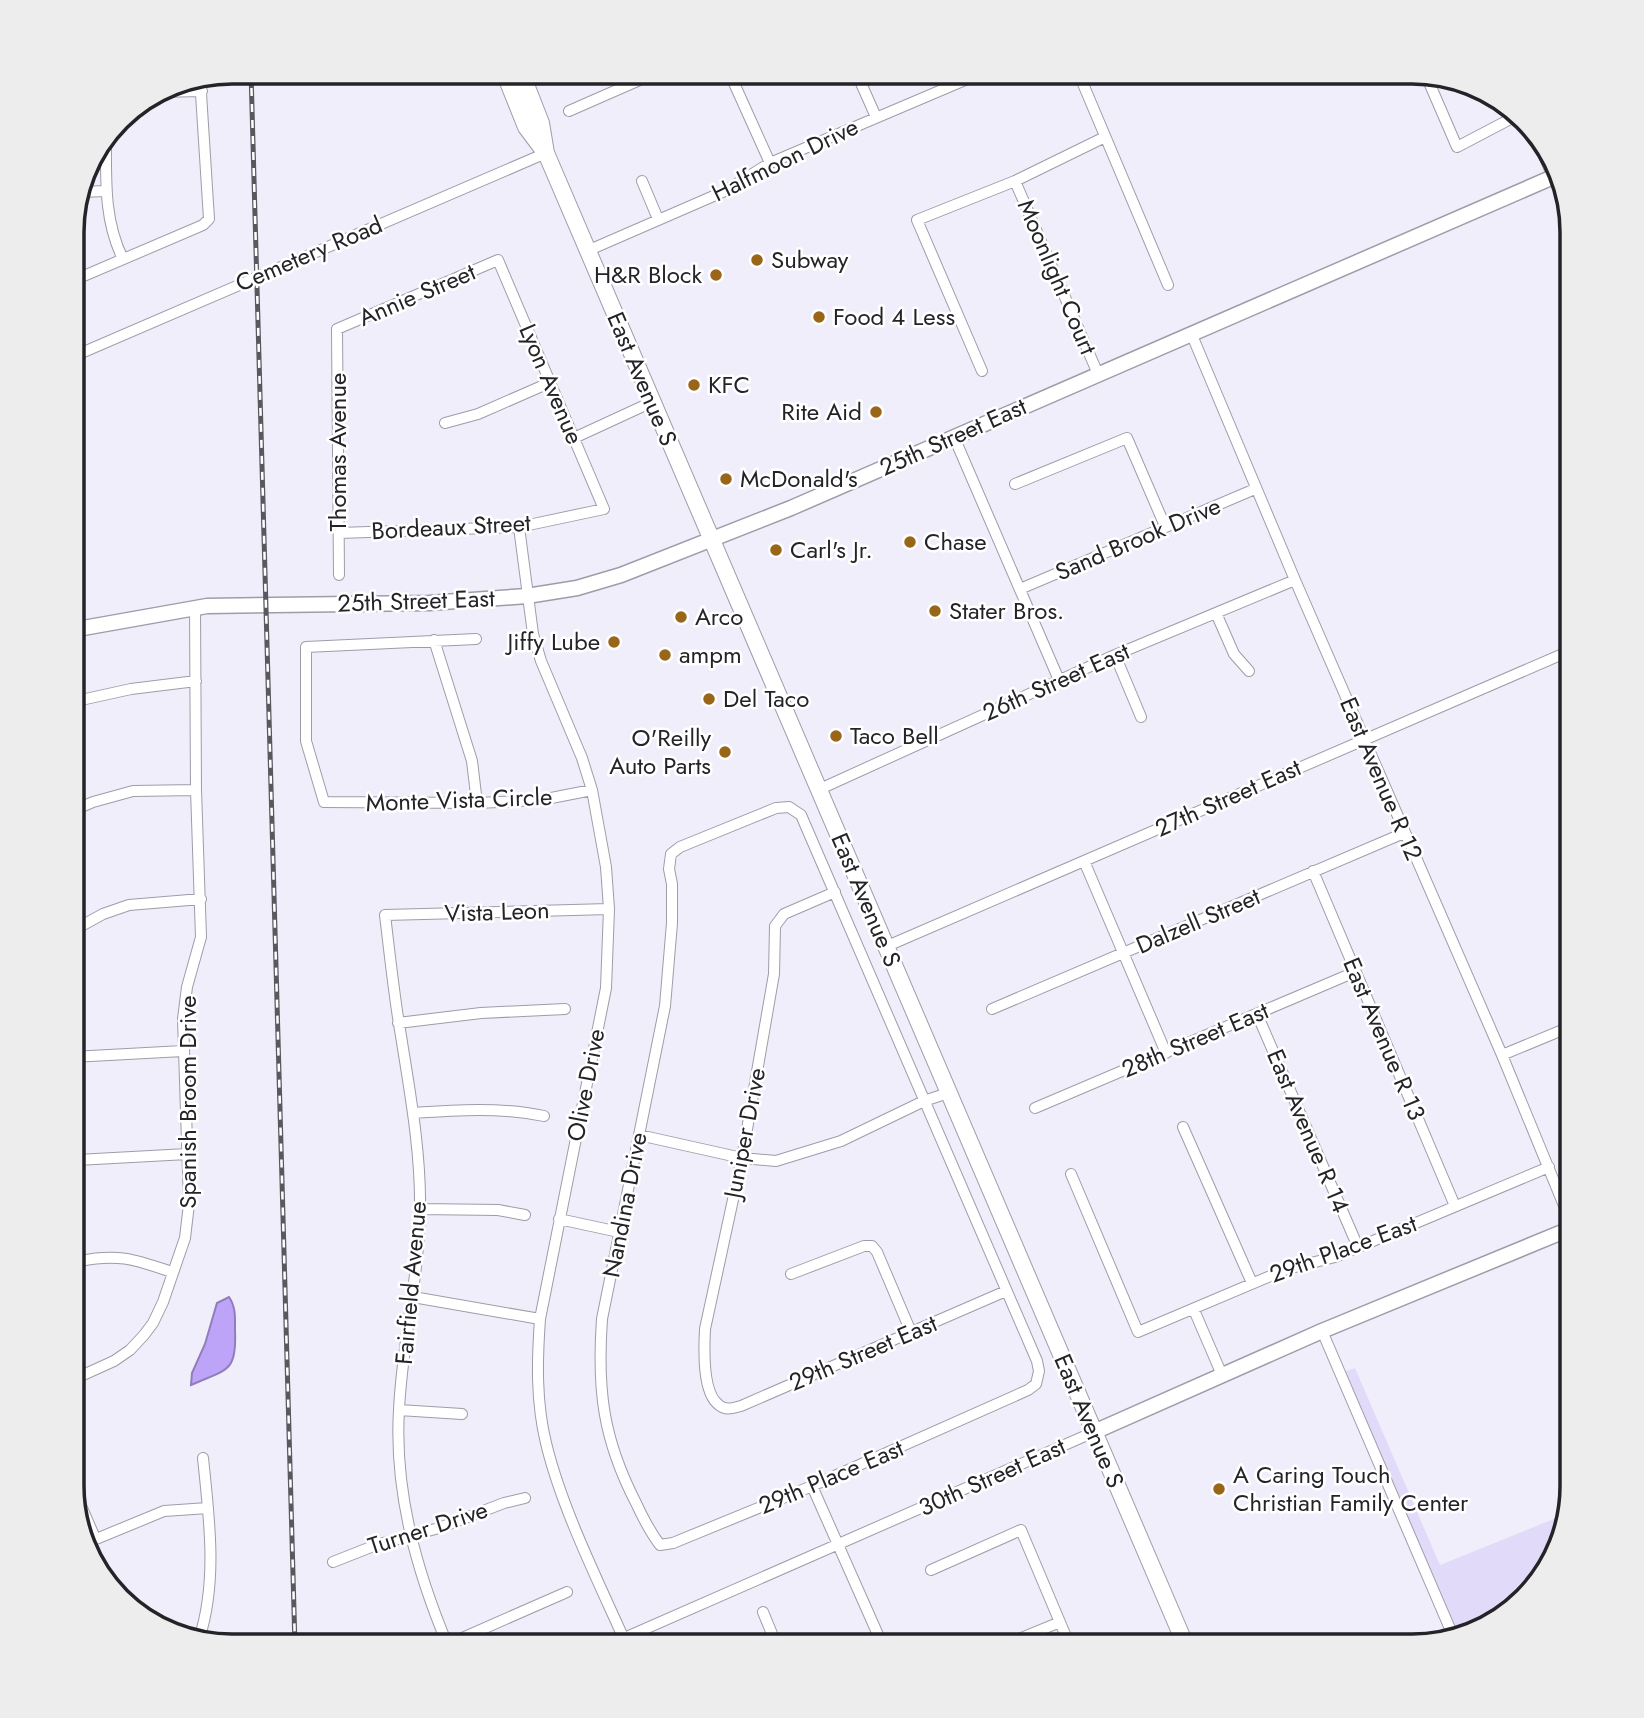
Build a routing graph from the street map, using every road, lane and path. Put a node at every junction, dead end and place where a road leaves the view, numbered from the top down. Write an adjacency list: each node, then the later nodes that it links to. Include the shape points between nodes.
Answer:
1 (509, 84): 16 (main road, East Avenue S, via 526,127)
2 (526, 84): 16 (main road, East Avenue S, via 541,123)
3 (630, 84): 12 (street)
4 (734, 84): 18 (street)
5 (861, 84): 13 (street)
6 (948, 84): 13 (street, Halfmoon Drive)
7 (1083, 84): 15 (street)
8 (1430, 85): 14 (street, via 1457,147)
9 (201, 87): 11 (street)
10 (186, 91): 11 (street)
11 (202, 91): 26 (street, via 209,219 203,226)
12 (569, 111)
13 (876, 117): 18 (street, Halfmoon Drive)
14 (1509, 120)
15 (1105, 137): 21 (street); 29 (street)
16 (546, 153): 25 (main road, East Avenue S); 32 (street, Cemetery Road)
17 (106, 155): 22 (street)
18 (770, 163): 24 (street, Halfmoon Drive, via 725,191)
19 (1550, 179): 31 (main road, 25th Street East)
20 (642, 181): 24 (street)
21 (1015, 181): 33 (street, via 917,220); 34 (street, Moonlight Court)
22 (106, 191): 23 (street); 26 (street, via 110,226)
23 (89, 192)
24 (658, 219): 25 (street, Halfmoon Drive)
25 (587, 251): 36 (main road, East Avenue S)
26 (122, 259): 28 (street)
27 (498, 260): 30 (street, Annie Street); 35 (street, Lyon Avenue)
28 (84, 276)
29 (1168, 285)
30 (337, 329): 45 (street, Thomas Avenue)
31 (1191, 334): 34 (main road, 25th Street East); 41 (street, East Avenue R 12)
32 (84, 352)
33 (982, 371)
34 (1098, 374): 38 (main road, 25th Street East)
35 (549, 383): 37 (street); 39 (street, Lyon Avenue)
36 (652, 402): 39 (street); 46 (main road, East Avenue S)
37 (445, 423)
38 (954, 437): 46 (main road, 25th Street East); 49 (street)
39 (574, 438): 42 (street, Lyon Avenue)
40 (1015, 484): 43 (street, via 1127,438)
41 (1255, 489): 43 (street, Sand Brook Drive); 48 (street, East Avenue R 12)
42 (604, 509): 44 (street, Bordeaux Street)
43 (1165, 526): 49 (street, Sand Brook Drive)
44 (519, 527): 45 (street, Bordeaux Street); 50 (street, Olive Drive)
45 (339, 533): 47 (street, Thomas Avenue)
46 (712, 539): 50 (main road, 25th Street East, via 621,575); 64 (main road, East Avenue S)
47 (339, 575)
48 (1294, 580): 52 (street, 26th Street East); 63 (street, East Avenue R 12)
49 (1020, 589): 59 (street)
50 (527, 596): 51 (main road, 25th Street East, via 429,603); 66 (street, Olive Drive, via 541,661)
51 (195, 607): 53 (main road, 25th Street East); 60 (street, Spanish Broom Drive)
52 (1216, 612): 56 (street, 26th Street East); 58 (street, via 1234,654)
53 (84, 627)
54 (476, 639): 55 (street)
55 (434, 640): 67 (street, via 472,761); 67 (street, Monte Vista Circle, via 306,647 306,741 324,802)
56 (1115, 655): 59 (street, 26th Street East); 62 (street)
57 (1560, 655): 63 (street, 27th Street East)
58 (1249, 671)
59 (1059, 680): 64 (street, 26th Street East)
60 (196, 681): 61 (street); 65 (street, Spanish Broom Drive)
61 (84, 699)
62 (1141, 717)
63 (1363, 739): 70 (street, East Avenue R 12); 71 (street, 27th Street East)
64 (820, 789): 78 (main road, East Avenue S)
65 (196, 790): 68 (street, via 134,791); 74 (street, Spanish Broom Drive)
66 (592, 790): 67 (street, Monte Vista Circle, via 541,800); 75 (street, Olive Drive)
67 (477, 803)
68 (84, 806)
69 (789, 807): 73 (street, East Avenue S, via 802,816); 96 (street, Nandina Drive, via 776,807 671,854 671,959)
70 (1404, 833): 72 (street, Dalzell Street); 88 (street, East Avenue R 12)
71 (1084, 861): 78 (street, 27th Street East); 79 (street)
72 (1313, 871): 79 (street, Dalzell Street); 80 (street, East Avenue R 13)
73 (835, 892): 91 (street, East Avenue S); 98 (street, Juniper Drive, via 784,914 775,926 774,974)
74 (201, 899): 77 (street, via 129,905); 86 (street, Spanish Broom Drive, via 201,937 183,1019)
75 (609, 909): 76 (street, Vista Leon); 106 (street, Olive Drive, via 606,989)
76 (385, 915): 84 (street, Fairfield Avenue)
77 (84, 924)
78 (885, 947): 90 (main road, East Avenue S)
79 (1124, 953): 82 (street, Dalzell Street); 87 (street)
80 (1355, 972): 83 (street, 28th Street East); 103 (street, East Avenue R 13)
81 (565, 1009): 84 (street)
82 (992, 1009)
83 (1258, 1014): 87 (street, 28th Street East); 109 (street, East Avenue R 14)
84 (398, 1023): 93 (street, Fairfield Avenue)
85 (1560, 1031): 88 (street)
86 (184, 1051): 89 (street); 97 (street, Spanish Broom Drive)
87 (1166, 1053): 92 (street, 28th Street East)
88 (1502, 1055): 100 (street, East Avenue R 12)
89 (84, 1056)
90 (948, 1093): 91 (street); 126 (main road, East Avenue S)
91 (924, 1101): 98 (street, via 795,1157 776,1161); 114 (street, East Avenue S)
92 (1035, 1108)
93 (413, 1113): 94 (street, via 519,1111); 104 (street, Fairfield Avenue)
94 (544, 1115)
95 (1183, 1126): 113 (street)
96 (639, 1135): 98 (street); 108 (street, Nandina Drive)
97 (187, 1154): 99 (street); 111 (street, Spanish Broom Drive, via 185,1238)
98 (742, 1158): 123 (street, Juniper Drive, via 705,1329 707,1376)
99 (84, 1160)
100 (1549, 1167): 102 (street, East Avenue R 12); 103 (street, 29th Place East)
101 (1070, 1174): 116 (street, 29th Place East, via 1138,1332)
102 (1560, 1195)
103 (1455, 1206): 109 (street, 29th Place East)
104 (420, 1209): 105 (street); 115 (street, Fairfield Avenue)
105 (525, 1215)
106 (559, 1219): 108 (street); 117 (street, Olive Drive)
107 (1560, 1231): 118 (main road, 30th Street East)
108 (619, 1233): 134 (street, Nandina Drive, via 603,1319 601,1392 607,1433 622,1476)
109 (1358, 1247): 113 (street, 29th Place East)
110 (84, 1260): 111 (street, via 125,1257)
111 (172, 1272): 120 (street, Spanish Broom Drive, via 163,1302 144,1335 114,1361)
112 (791, 1274): 119 (street, via 872,1246)
113 (1252, 1283): 116 (street, 29th Place East)
114 (1006, 1291): 119 (street, 29th Street East); 122 (street, East Avenue S, via 1037,1361)
115 (413, 1297): 117 (street); 124 (street, Fairfield Avenue)
116 (1194, 1310): 121 (street)
117 (540, 1319): 145 (street, Olive Drive, via 539,1402 545,1443)
118 (1322, 1331): 121 (main road, 30th Street East); 141 (street)
119 (911, 1332): 123 (street, 29th Street East, via 741,1406 729,1409)
120 (84, 1375)
121 (1222, 1375): 126 (main road, 30th Street East)
122 (1036, 1384): 128 (street, 29th Place East)
123 (719, 1405)
124 (399, 1410): 125 (street); 132 (street, Fairfield Avenue, via 400,1471)
125 (462, 1414)
126 (1094, 1432): 135 (street, 30th Street East); 151 (main road, East Avenue S)
127 (204, 1458): 130 (street)
128 (812, 1486): 134 (street, 29th Place East); 135 (street)
129 (526, 1498): 132 (street, Turner Drive)
130 (208, 1508): 133 (street, via 164,1511); 142 (street, via 210,1581)
131 (90, 1526): 133 (street)
132 (410, 1536): 136 (street, Turner Drive); 143 (street, Fairfield Avenue)
133 (95, 1538)
134 (660, 1545)
135 (838, 1545): 146 (street, 30th Street East); 148 (street)
136 (333, 1562)
137 (932, 1570): 140 (street, via 1021,1530)
138 (566, 1592): 144 (street)
139 (763, 1612): 147 (street)
140 (1060, 1622): 149 (street); 150 (street)
141 (1450, 1629)
142 (201, 1631)
143 (441, 1634)
144 (473, 1634)
145 (622, 1634)
146 (635, 1634)
147 (772, 1634)
148 (878, 1634)
149 (1031, 1634)
150 (1065, 1634)
151 (1181, 1634)

